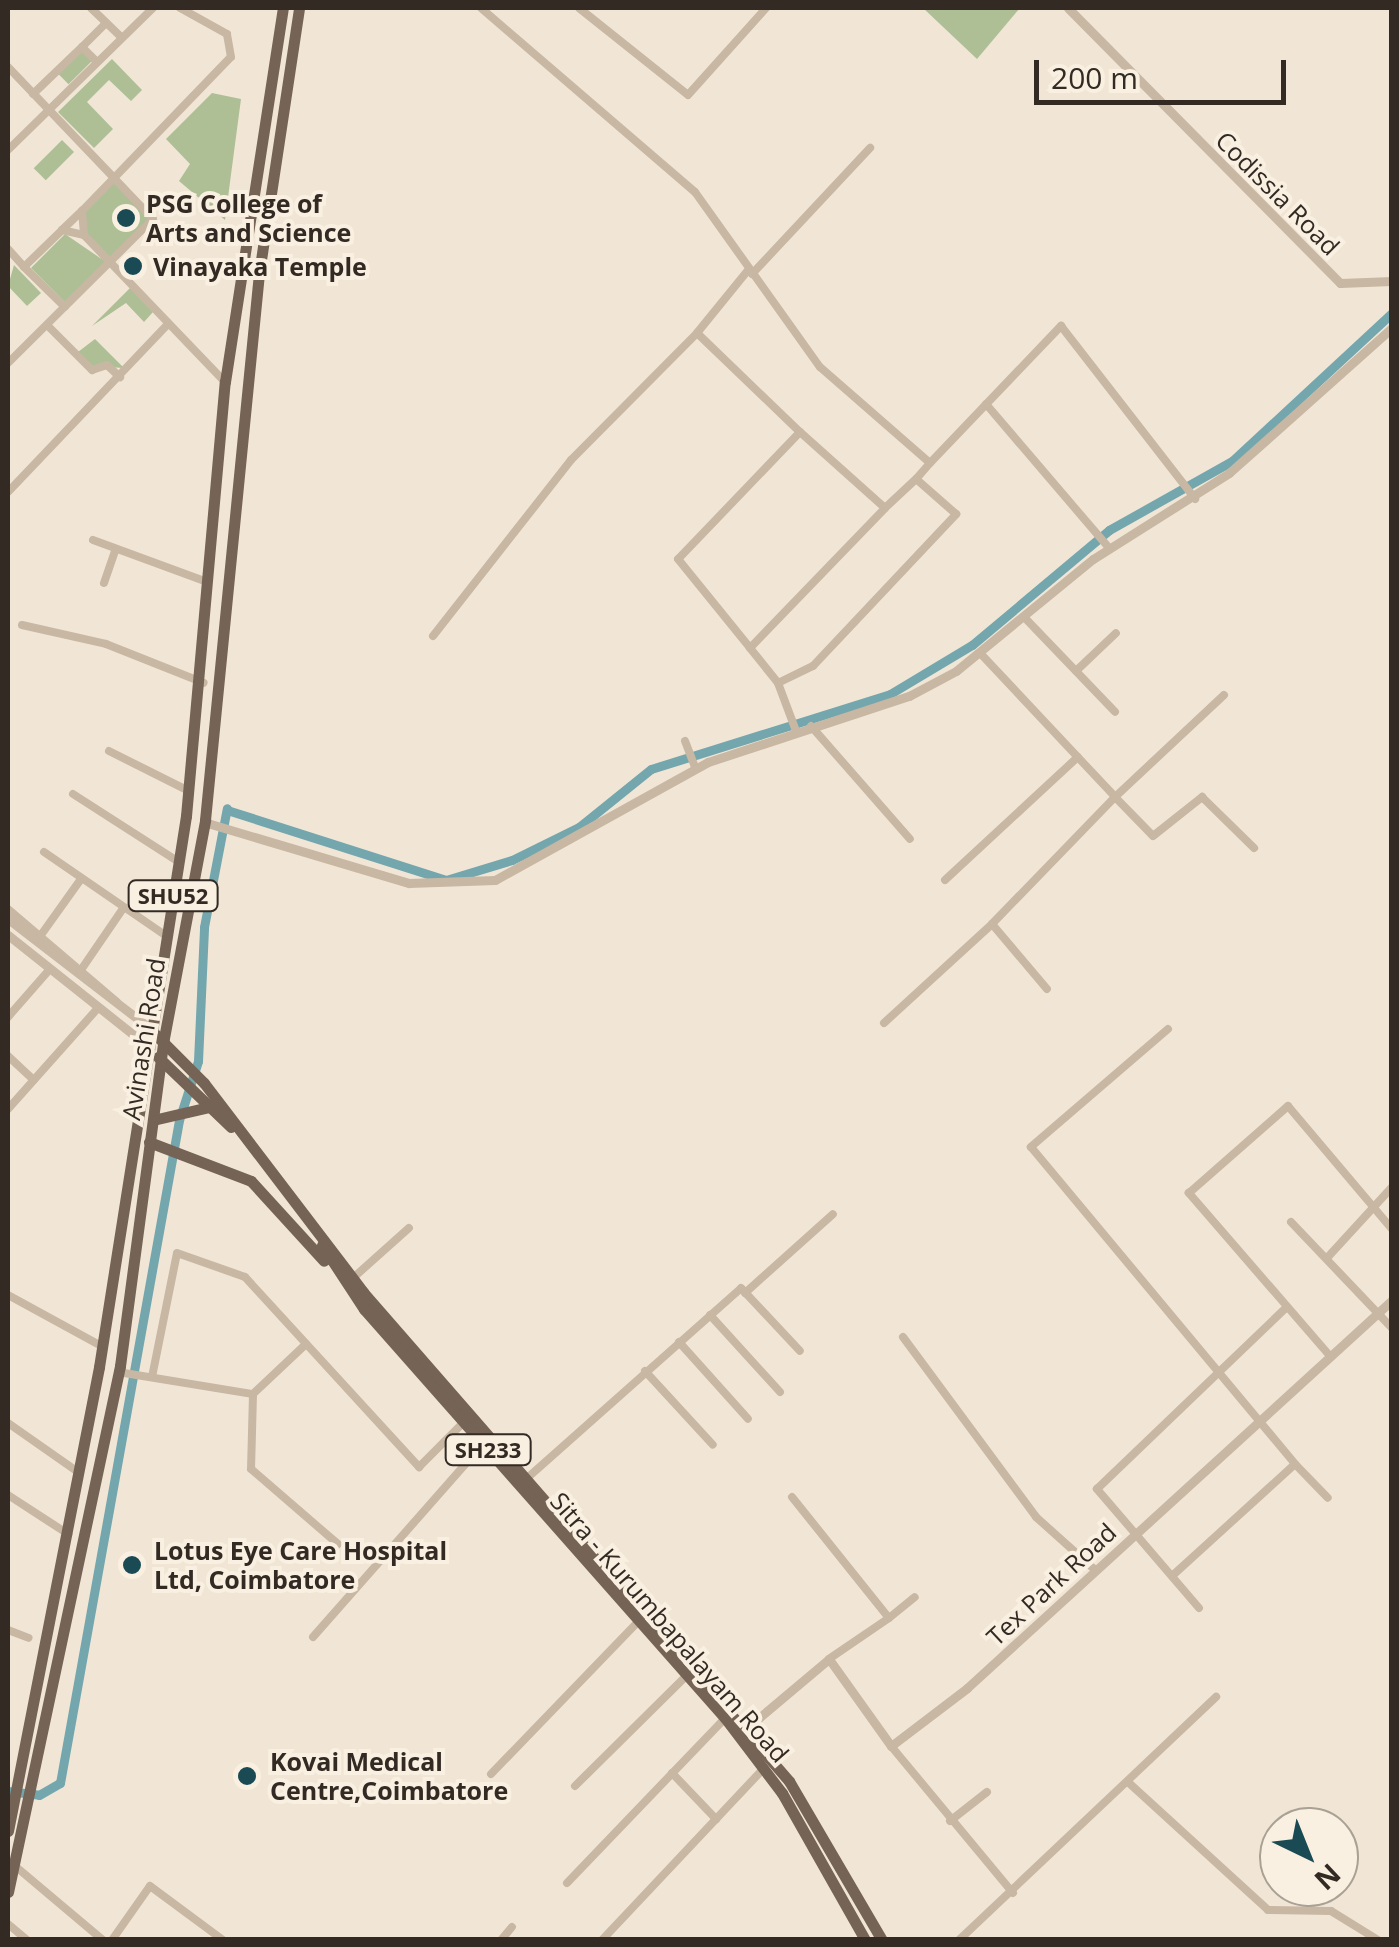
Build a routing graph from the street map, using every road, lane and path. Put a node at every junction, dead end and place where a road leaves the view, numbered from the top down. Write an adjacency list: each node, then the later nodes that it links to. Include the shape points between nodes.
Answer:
1 (91, 8): 10 (street)
2 (153, 8): 11 (street)
3 (180, 8): 21 (street, via 226,34 231,57)
4 (284, 8): 37 (main road, Avinashi Road / SHU52)
5 (299, 8): 70 (main road, Avinashi Road / SHU52, via 258,273)
6 (481, 8): 28 (street, via 694,192)
7 (579, 8): 8 (street, via 688,95)
8 (766, 8)
9 (1068, 8): 29 (street, Codissia Road, via 1340,283)
10 (106, 23): 11 (street); 12 (street)
11 (121, 37): 13 (street)
12 (82, 47): 13 (street); 15 (street)
13 (96, 61): 16 (street)
14 (8, 66): 17 (street)
15 (55, 73): 16 (street); 17 (street)
16 (69, 88): 18 (street)
17 (34, 94): 18 (street)
18 (48, 109): 20 (street); 21 (street)
19 (870, 148): 28 (street)
20 (8, 150)
21 (114, 178): 22 (street); 26 (street, via 153,220)
22 (82, 211): 23 (street); 24 (street)
23 (62, 230): 24 (street); 27 (street)
24 (84, 236): 26 (street)
25 (8, 251): 27 (street)
26 (110, 262): 30 (street); 32 (street)
27 (24, 267): 30 (street)
28 (751, 272): 34 (street); 40 (street, via 820,367)
29 (1392, 281)
30 (65, 307): 31 (street)
31 (47, 324): 35 (street); 36 (street, via 92,370 106,365)
32 (168, 324): 36 (street); 37 (street)
33 (1392, 328): 43 (street)
34 (697, 333): 39 (street); 53 (street, via 571,460)
35 (8, 363)
36 (120, 377): 42 (street)
37 (226, 382): 49 (main road, Avinashi Road / SHU52)
38 (986, 404): 40 (street); 43 (street, via 1061,326); 46 (street)
39 (800, 432): 44 (street); 54 (street, via 678,558)
40 (930, 463): 41 (street)
41 (916, 479): 44 (street); 58 (street, via 956,514 813,666)
42 (8, 492)
43 (1193, 497): 46 (street)
44 (885, 508): 54 (street)
45 (93, 540): 47 (street)
46 (1106, 545): 50 (street)
47 (116, 549): 48 (street); 49 (street)
48 (104, 583)
49 (211, 583): 57 (main road, Avinashi Road / SHU52)
50 (1025, 618): 55 (street); 56 (street)
51 (22, 625): 57 (street, via 106,644)
52 (1116, 633): 56 (street)
53 (433, 636)
54 (750, 648): 58 (street)
55 (980, 654): 61 (street, via 910,696); 65 (street)
56 (1076, 671): 60 (street)
57 (204, 683): 67 (main road, Avinashi Road / SHU52)
58 (778, 683): 62 (street)
59 (1224, 695): 69 (street)
60 (1115, 712)
61 (812, 726): 62 (street); 71 (street)
62 (796, 730): 66 (street)
63 (686, 744): 66 (street)
64 (108, 751): 67 (street)
65 (1078, 757): 69 (street); 76 (street)
66 (694, 764): 70 (street, via 598,830 495,880 454,887 409,883)
67 (189, 790): 74 (main road, Avinashi Road / SHU52)
68 (74, 794): 74 (street)
69 (1115, 797): 72 (street, via 1154,836 1202,797); 80 (street)
70 (204, 822): 93 (main road, Avinashi Road / SHU52)
71 (910, 839)
72 (1254, 848)
73 (44, 852): 75 (street)
74 (179, 862): 83 (main road, Avinashi Road / SHU52)
75 (81, 880): 78 (street); 82 (street)
76 (945, 880)
77 (8, 908): 82 (street)
78 (122, 910): 83 (street); 84 (street)
79 (8, 919): 87 (street)
80 (992, 924): 86 (street); 90 (street)
81 (8, 935): 85 (street)
82 (41, 935): 84 (street)
83 (166, 936): 91 (main road, Avinashi Road / SHU52)
84 (83, 967): 87 (street)
85 (49, 970): 88 (street); 89 (street)
86 (1047, 988)
87 (120, 1006): 91 (street)
88 (98, 1008): 94 (street); 97 (street)
89 (8, 1016)
90 (884, 1023)
91 (148, 1027): 93 (main road, Sitra - Kurumbapalayam Road / SH233); 94 (main road, Avinashi Road / SHU52)
92 (1168, 1030): 126 (street, via 1032,1147)
93 (164, 1038): 96 (main road, Avinashi Road / SHU52); 109 (main road, Sitra - Kurumbapalayam Road / SH233)
94 (144, 1044): 96 (main road, Sitra - Kurumbapalayam Road / SH233); 120 (main road, Avinashi Road / SHU52)
95 (8, 1056): 97 (street)
96 (161, 1059): 98 (main road, Sitra - Kurumbapalayam Road / SH233); 100 (main road, Avinashi Road / SHU52)
97 (34, 1080): 99 (street)
98 (206, 1105): 100 (main road); 109 (main road, Sitra - Kurumbapalayam Road / SH233, via 238,1134)
99 (8, 1109)
100 (153, 1120): 101 (main road, Avinashi Road / SHU52)
101 (154, 1144): 109 (main road, via 251,1181); 124 (main road, Avinashi Road / SHU52)
102 (1392, 1187): 103 (street)
103 (1371, 1206): 107 (street); 108 (street); 113 (street, via 1288,1106 1188,1193)
104 (833, 1214): 110 (street)
105 (1290, 1222): 108 (street)
106 (409, 1228): 109 (street)
107 (1392, 1228)
108 (1327, 1258): 114 (street)
109 (344, 1276): 131 (main road, Sitra - Kurumbapalayam Road / SH233); 138 (main road, Sitra - Kurumbapalayam Road / SH233)
110 (744, 1293): 115 (street); 121 (street)
111 (8, 1295): 120 (street)
112 (1392, 1300): 114 (street, Tex Park Road)
113 (1286, 1308): 122 (street); 126 (street)
114 (1377, 1313): 116 (street); 122 (street, Tex Park Road)
115 (710, 1315): 118 (street); 128 (street)
116 (1392, 1328)
117 (903, 1337): 145 (street, via 1036,1517)
118 (678, 1342): 125 (street); 130 (street)
119 (306, 1344): 127 (street, via 245,1277 176,1253); 129 (street); 131 (street, via 418,1467)
120 (103, 1347): 123 (main road, Avinashi Road / SHU52)
121 (800, 1351)
122 (1330, 1356): 132 (street, Tex Park Road)
123 (100, 1362): 124 (main road); 137 (main road, Avinashi Road / SHU52)
124 (119, 1370): 127 (street); 164 (main road, Avinashi Road / SHU52)
125 (645, 1371): 135 (street); 138 (street)
126 (1217, 1372): 132 (street); 142 (street, via 1099,1482)
127 (151, 1377): 129 (street)
128 (780, 1392)
129 (253, 1394): 144 (street, via 252,1469)
130 (748, 1419)
131 (464, 1422): 134 (main road, Sitra - Kurumbapalayam Road / SH233)
132 (1256, 1422): 136 (street); 142 (street, Tex Park Road)
133 (8, 1423): 137 (street)
134 (483, 1444): 138 (main road, Sitra - Kurumbapalayam Road / SH233); 152 (street)
135 (713, 1445)
136 (1295, 1464): 141 (street); 146 (street)
137 (78, 1472): 143 (main road, Avinashi Road / SHU52)
138 (522, 1482): 150 (main road, Sitra - Kurumbapalayam Road / SH233); 158 (main road, Sitra - Kurumbapalayam Road / SH233)
139 (8, 1495): 143 (street)
140 (792, 1497): 149 (street)
141 (1328, 1498)
142 (1134, 1533): 145 (street, Tex Park Road); 146 (street)
143 (68, 1534): 164 (main road, Avinashi Road / SHU52)
144 (338, 1544)
145 (1094, 1570): 159 (street, Tex Park Road)
146 (1172, 1576): 148 (street)
147 (915, 1597): 149 (street)
148 (1199, 1608)
149 (889, 1618): 154 (street)
150 (638, 1621): 155 (main road, Sitra - Kurumbapalayam Road / SH233); 163 (street)
151 (8, 1630): 153 (street)
152 (313, 1637)
153 (29, 1638)
154 (828, 1659): 158 (street); 159 (street)
155 (686, 1674): 157 (main road, Sitra - Kurumbapalayam Road / SH233); 166 (street)
156 (1216, 1697): 165 (street)
157 (725, 1718): 158 (main road, Sitra - Kurumbapalayam Road / SH233); 162 (street)
158 (742, 1732): 161 (main road, Sitra - Kurumbapalayam Road / SH233); 185 (main road, via 789,1781)
159 (891, 1746): 170 (street)
160 (8, 1762): 164 (street)
161 (763, 1769): 169 (street); 184 (main road, Sitra - Kurumbapalayam Road / SH233)
162 (672, 1773): 169 (street); 173 (street)
163 (491, 1774)
164 (23, 1776): 168 (main road, Avinashi Road / SHU52)
165 (1129, 1783): 175 (street); 187 (street, via 1268,1910 1331,1911)
166 (575, 1786)
167 (987, 1792): 170 (street)
168 (18, 1812): 171 (main road, Avinashi Road / SHU52); 172 (main road, Avinashi Road / SHU52)
169 (716, 1819): 183 (street)
170 (950, 1821): 175 (street)
171 (8, 1832)
172 (14, 1866): 174 (main road, Avinashi Road / SHU52); 179 (street)
173 (567, 1883)
174 (8, 1892)
175 (1013, 1892): 186 (street)
176 (8, 1924): 178 (street)
177 (512, 1927): 182 (street)
178 (28, 1940)
179 (103, 1940)
180 (112, 1940): 181 (street, via 150,1886)
181 (222, 1940)
182 (500, 1940)
183 (602, 1940)
184 (865, 1940)
185 (882, 1940)
186 (959, 1940)
187 (1378, 1940)

